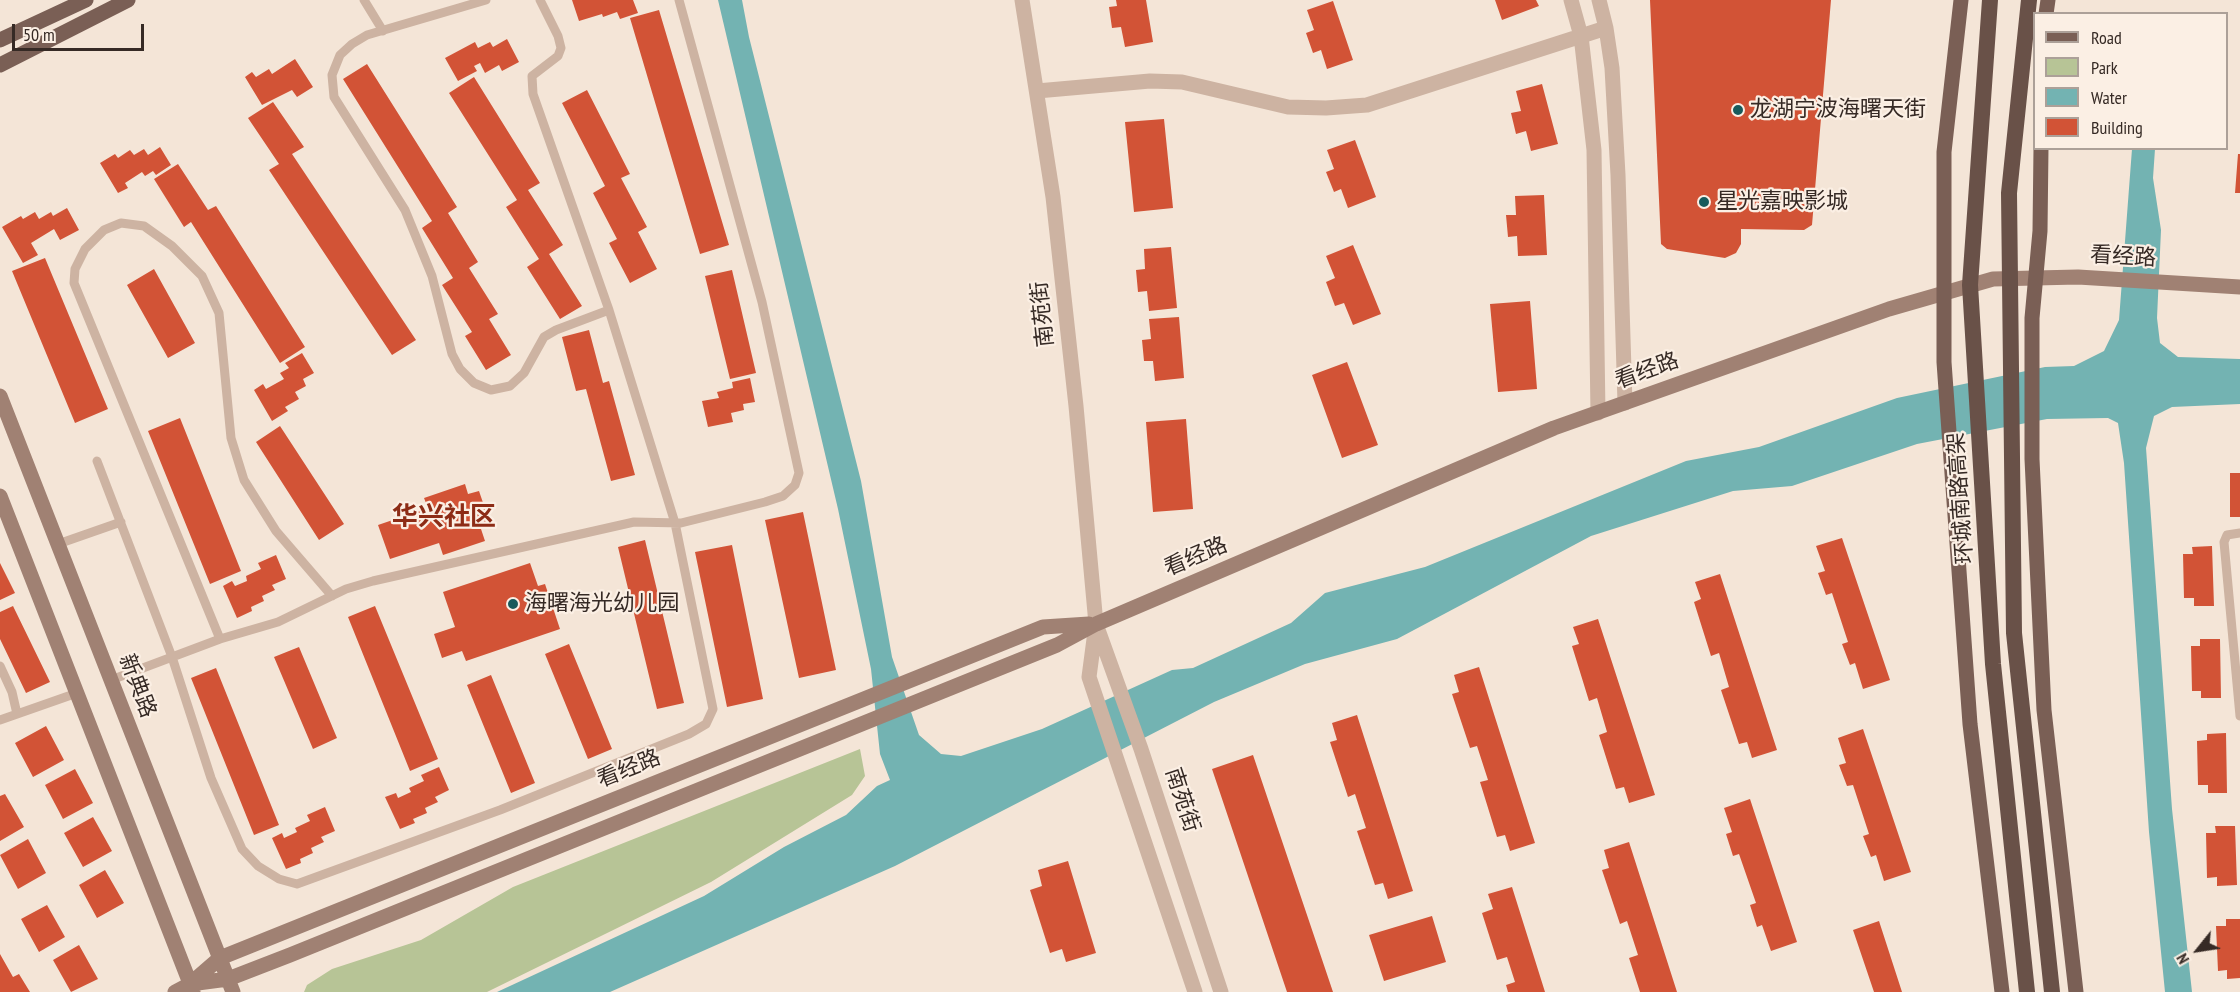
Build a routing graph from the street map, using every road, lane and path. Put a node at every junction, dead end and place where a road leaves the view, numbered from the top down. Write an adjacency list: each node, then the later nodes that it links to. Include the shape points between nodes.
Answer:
1 (86, 0): 16 (main road)
2 (128, 0): 17 (main road)
3 (364, 0): 14 (lane)
4 (486, 0): 14 (lane)
5 (540, 0): 23 (lane, via 561,48 558,56 532,76 533,94)
6 (679, 0): 30 (lane, via 762,302 798,473 795,486 783,496)
7 (1022, 0): 18 (street, 南苑街)
8 (1571, 0): 15 (street)
9 (1599, 0): 13 (street)
10 (1960, 0): 22 (main road, via 1944,152)
11 (1990, 0): 50 (highway, 环城南路高架, via 1970,285 1994,664)
12 (2029, 0): 51 (highway, via 2009,193 2014,633)
13 (1606, 28): 15 (street); 25 (street, via 1618,175)
14 (383, 31): 23 (lane, via 352,44 340,55 332,75 334,97 405,210 432,276 452,354 460,369 474,383 491,390 510,386 524,373 544,337)
15 (1581, 36): 18 (street, via 1367,105 1288,107 1182,82); 26 (street, via 1593,150)
16 (0, 40)
17 (0, 65)
18 (1036, 91): 34 (street, 南苑街, via 1054,208)
19 (2041, 150): 20 (main road)
20 (2036, 278): 21 (main road, 看经路); 22 (main road, 看经路, via 1993,279); 52 (main road, via 2032,318 2032,459 2044,710)
21 (2240, 287)
22 (1944, 294): 25 (main road, 看经路, via 1889,309); 49 (main road, via 1944,362 1970,724)
23 (609, 310): 30 (lane)
24 (0, 396): 32 (main road, 新典路)
25 (1625, 403): 26 (main road, 看经路)
26 (1598, 413): 34 (main road, 看经路, via 1554,428)
27 (97, 461): 29 (lane)
28 (0, 496): 39 (main road)
29 (121, 522): 32 (lane); 36 (lane)
30 (675, 523): 33 (lane, via 634,522 373,581); 36 (lane, via 710,688 713,709 706,724 500,810 297,884 279,879 258,866 242,849 211,778)
31 (2240, 533): 41 (lane, via 2227,535 2224,542)
32 (58, 544): 38 (main road, 新典路)
33 (332, 596): 35 (lane, via 278,622); 35 (lane, via 276,531 244,480 231,438 219,313 202,276 172,246 144,226 121,223 104,230 85,249 75,269 74,283)
34 (1096, 624): 43 (main road, 看经路, via 1043,627); 44 (main road, 看经路, via 1057,645); 47 (street, 南苑街, via 1089,677); 48 (street, 南苑街, via 1142,749)
35 (220, 639): 36 (lane)
36 (172, 657): 38 (lane)
37 (0, 666): 40 (lane)
38 (111, 680): 43 (main road, 新典路)
39 (77, 693): 40 (lane); 45 (main road)
40 (17, 714): 42 (lane)
41 (2240, 716)
42 (0, 720)
43 (220, 958): 44 (main road, 新典路); 45 (main road, 看经路)
44 (230, 986): 45 (main road, 看经路)
45 (192, 988): 46 (main road, 看经路)
46 (175, 992)
47 (1195, 992)
48 (1221, 992)
49 (2002, 992)
50 (2027, 992)
51 (2052, 992)
52 (2076, 992)

